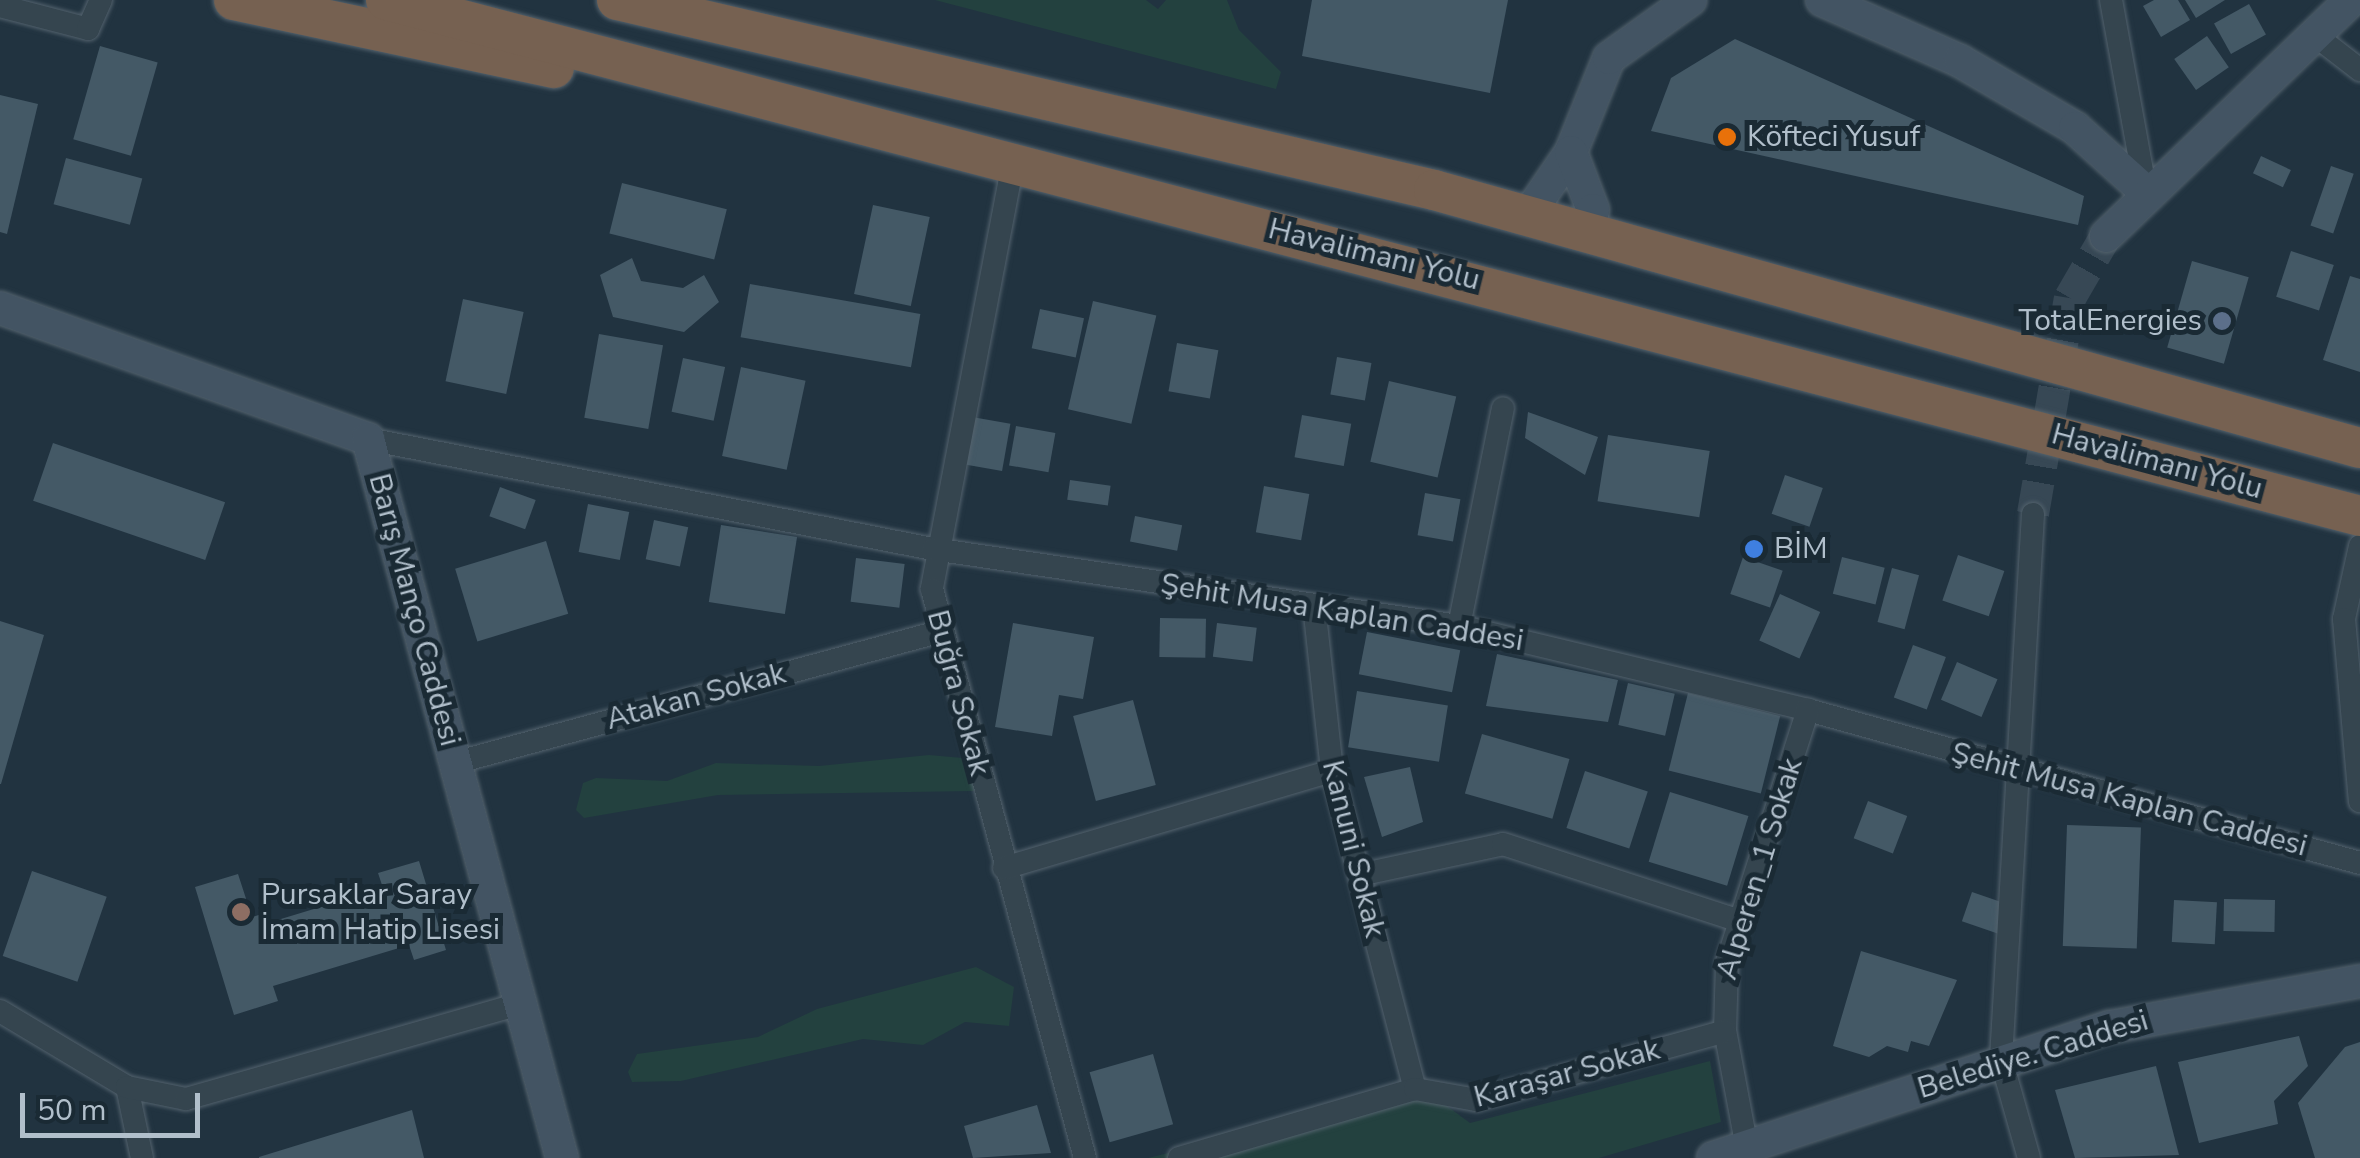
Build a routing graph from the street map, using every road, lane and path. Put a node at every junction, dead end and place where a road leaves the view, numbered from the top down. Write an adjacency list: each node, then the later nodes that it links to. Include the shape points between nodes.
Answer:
1 (101, 0): 10 (street, via 88,29)
2 (234, 0): 14 (highway, via 408,42)
3 (386, 0): 14 (highway, Havalimanı Yolu)
4 (618, 0): 12 (highway)
5 (689, 0): 12 (highway)
6 (1690, 0): 15 (street, via 1609,58)
7 (1822, 0): 17 (street, via 1960,61 2075,128)
8 (2110, 0): 17 (street)
9 (2351, 0): 11 (street)
10 (0, 6)
11 (2316, 36): 13 (street); 17 (street)
12 (827, 50): 18 (highway)
13 (2360, 70)
14 (770, 100): 16 (highway, Havalimanı Yolu)
15 (1571, 152): 18 (street); 19 (street, via 1594,210)
16 (1013, 164): 26 (highway, Havalimanı Yolu); 28 (street, Buğra Sokak)
17 (2146, 192): 20 (street)
18 (1528, 215): 19 (highway)
19 (1588, 230): 24 (highway)
20 (2106, 236)
21 (0, 308): 23 (street, Barış Manço Caddesi)
22 (1503, 408): 30 (street)
23 (368, 439): 28 (street, Şehit Musa Kaplan Caddesi); 33 (street, Barış Manço Caddesi)
24 (2360, 448)
25 (2033, 514): 35 (street)
26 (2360, 516)
27 (2360, 546): 36 (street, via 2344,619)
28 (932, 549): 29 (street, Şehit Musa Kaplan Caddesi); 31 (street, Buğra Sokak)
29 (1314, 605): 30 (street, Şehit Musa Kaplan Caddesi); 34 (street, Kanuni Sokak)
30 (1459, 626): 32 (street, Şehit Musa Kaplan Caddesi)
31 (938, 632): 33 (street, Atakan Sokak); 38 (street, Buğra Sokak)
32 (1808, 710): 35 (street, Şehit Musa Kaplan Caddesi); 40 (street, Alperen_1 Sokak)
33 (454, 762): 42 (street, Barış Manço Caddesi)
34 (1332, 771): 38 (street); 39 (street, Kanuni Sokak)
35 (2023, 772): 37 (street, Şehit Musa Kaplan Caddesi); 45 (street)
36 (2360, 801)
37 (2360, 863)
38 (1004, 868): 51 (street, Buğra Sokak)
39 (1359, 874): 40 (street, via 1503,844); 47 (street, Kanuni Sokak)
40 (1740, 921): 44 (street, Alperen_1 Sokak, via 1726,962)
41 (2360, 980): 45 (street, Belediye. Caddesi, via 2212,1004)
42 (522, 1003): 46 (street, via 186,1099); 50 (street, Barış Manço Caddesi)
43 (0, 1011): 46 (street)
44 (1724, 1031): 47 (street, Karaşar Sokak, via 1477,1100); 48 (street, Alperen_1 Sokak)
45 (2001, 1059): 48 (street, Belediye. Caddesi); 54 (street)
46 (127, 1087): 49 (street)
47 (1415, 1090): 52 (street, Karaşar Sokak)
48 (1759, 1150): 53 (street, Belediye. Caddesi)
49 (142, 1158)
50 (562, 1158)
51 (1086, 1158)
52 (1180, 1158)
53 (1713, 1158)
54 (2029, 1158)

